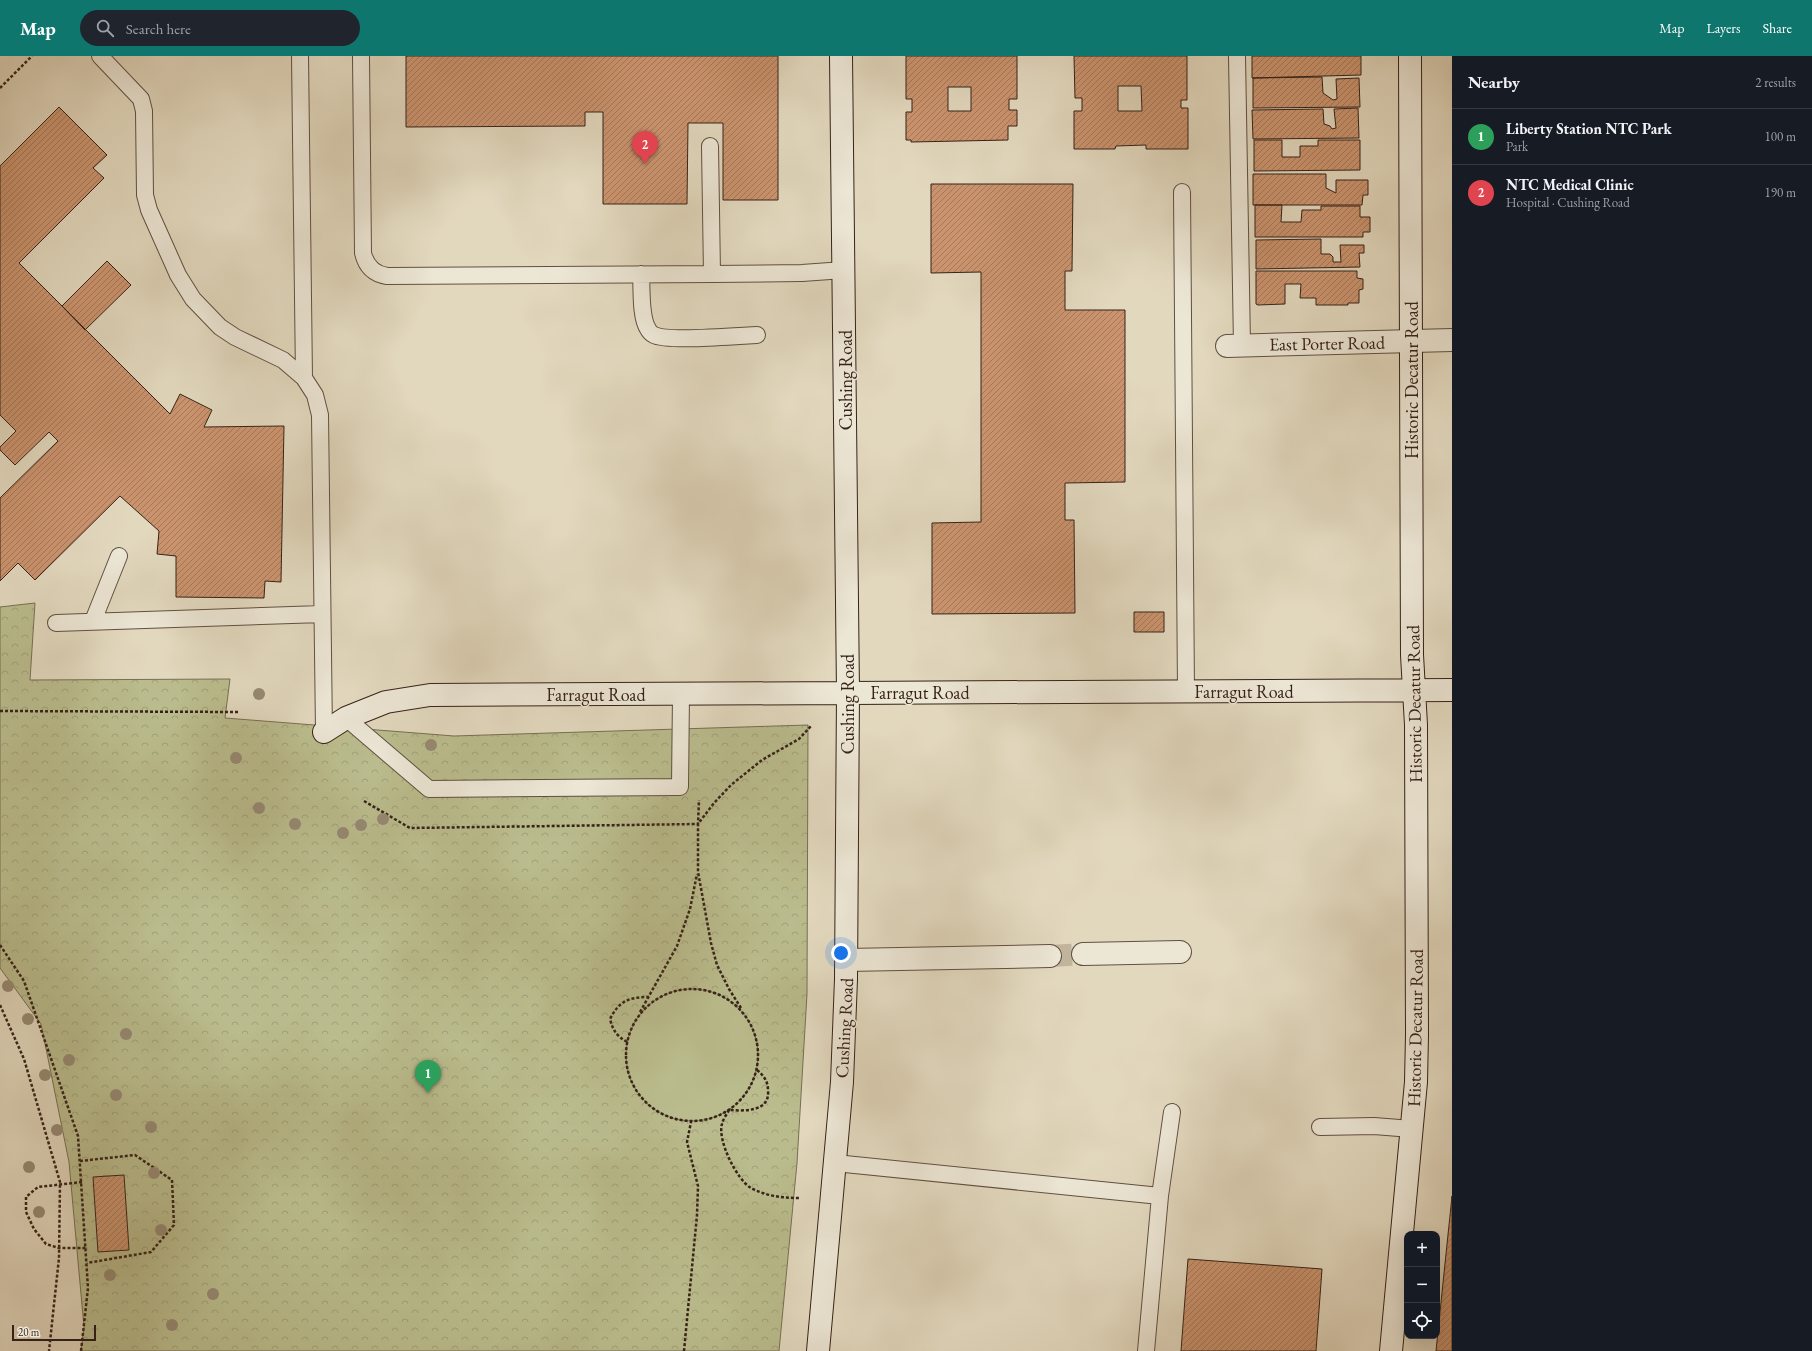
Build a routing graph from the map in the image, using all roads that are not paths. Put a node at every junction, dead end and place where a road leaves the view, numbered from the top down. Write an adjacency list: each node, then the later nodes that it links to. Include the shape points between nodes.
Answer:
1 (100, 56): 16 (lane, via 141,99 144,111 145,194 182,282 193,299 220,327 283,360)
2 (300, 56): 16 (lane)
3 (361, 56): 10 (lane, via 362,243 364,261 375,272 387,276)
4 (841, 56): 9 (street, Cushing Road)
5 (1237, 56): 15 (lane)
6 (1410, 56): 14 (street, Historic Decatur Road)
7 (710, 146): 11 (lane)
8 (1182, 192): 23 (lane)
9 (844, 270): 11 (lane); 24 (street, Cushing Road)
10 (641, 274): 11 (lane); 12 (lane, via 646,325 654,335 675,338)
11 (712, 274)
12 (757, 335)
13 (1452, 340): 14 (street, East Porter Road)
14 (1410, 341): 15 (street, East Porter Road); 21 (street, Historic Decatur Road)
15 (1234, 346)
16 (304, 378): 18 (lane, via 315,395 320,415)
17 (118, 556): 19 (lane)
18 (322, 614): 19 (lane); 27 (lane)
19 (93, 621): 20 (lane)
20 (56, 623)
21 (1413, 690): 22 (street, Farragut Road); 23 (street, Farragut Road); 34 (street, Historic Decatur Road, via 1416,725 1418,981 1416,1082)
22 (1452, 690)
23 (1186, 691): 24 (street, Farragut Road)
24 (848, 693): 25 (street, Farragut Road); 31 (street, Cushing Road)
25 (681, 694): 26 (street, Farragut Road, via 430,695 386,702); 26 (lane, via 680,787 429,789)
26 (346, 718): 27 (street, Farragut Road)
27 (324, 732)
28 (1180, 952): 29 (street)
29 (1083, 954)
30 (1050, 956): 31 (street)
31 (847, 960): 35 (street, Cushing Road, via 842,1082)
32 (1172, 1112): 36 (lane)
33 (1320, 1126): 34 (lane)
34 (1412, 1129): 39 (street, Historic Decatur Road)
35 (835, 1163): 36 (lane); 37 (street, Cushing Road)
36 (1160, 1196): 38 (lane)
37 (818, 1351)
38 (1146, 1351)
39 (1391, 1351)

